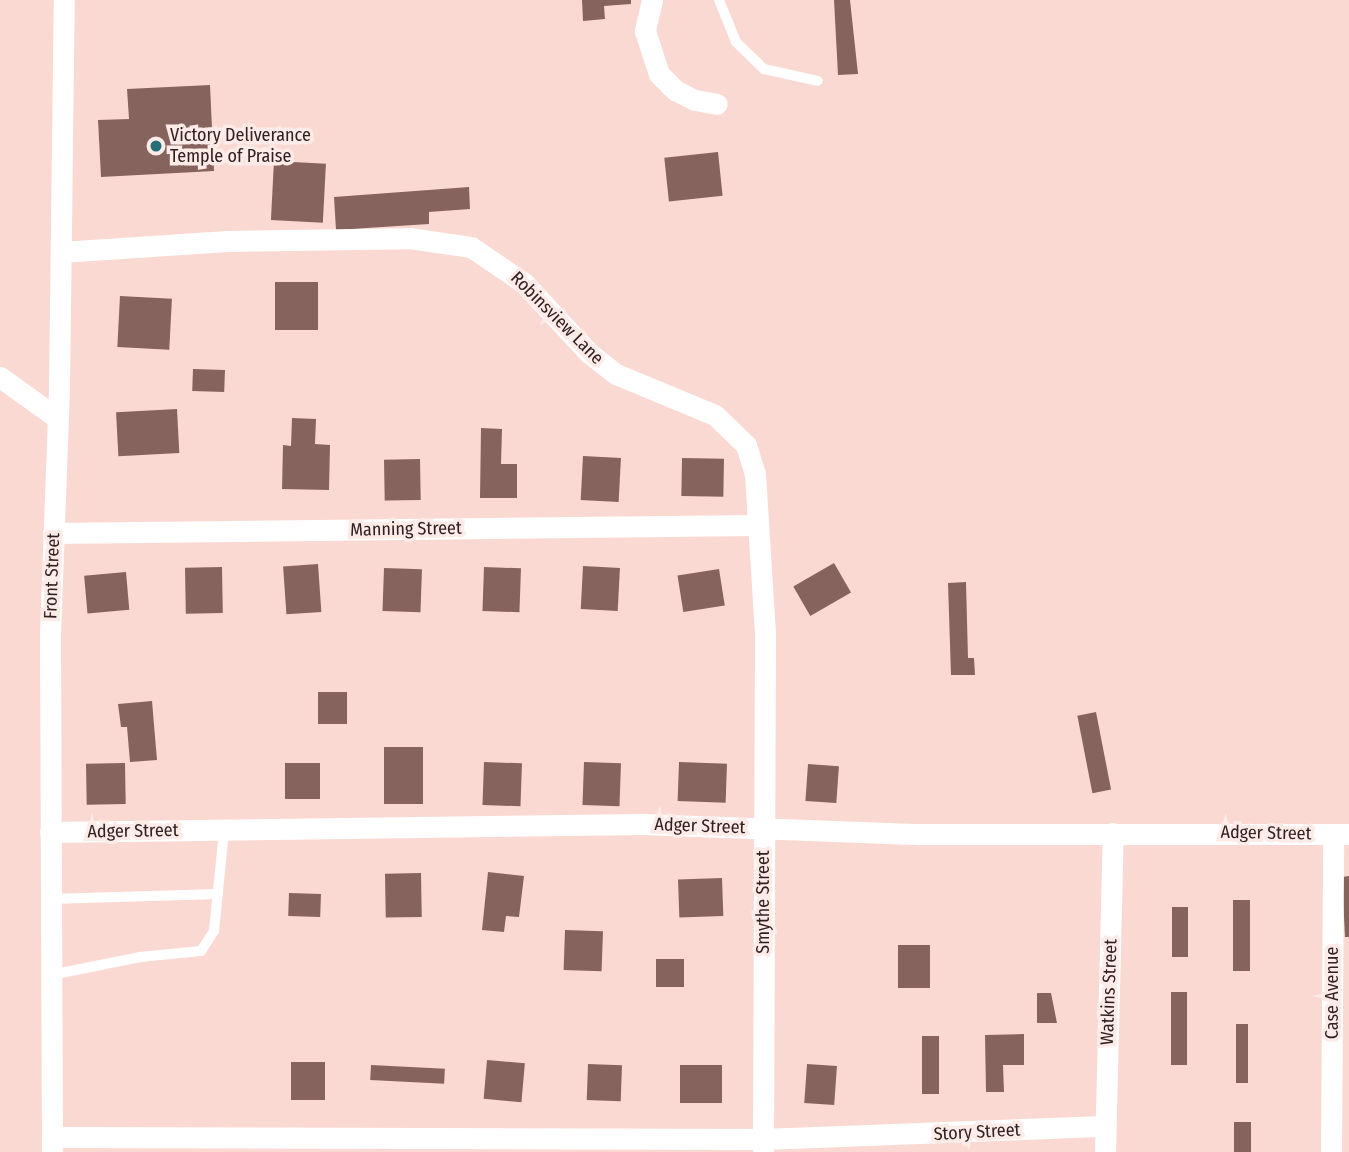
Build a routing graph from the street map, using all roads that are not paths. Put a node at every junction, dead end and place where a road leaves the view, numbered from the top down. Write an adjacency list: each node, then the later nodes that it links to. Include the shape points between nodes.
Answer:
1 (64, 0): 6 (street, Front Street)
2 (652, 0): 5 (street, via 645,31 659,74 675,90)
3 (719, 0): 4 (lane, via 736,42 764,69)
4 (818, 80)
5 (717, 104)
6 (61, 252): 8 (street, Front Street); 9 (street, Robinsview Lane, via 228,241 409,238 471,247 524,283 589,354 616,374 646,390 693,404 731,427 751,458)
7 (0, 377): 8 (street)
8 (57, 418): 10 (street, Front Street)
9 (758, 526): 10 (street, Manning Street); 11 (street, Smythe Street, via 765,634)
10 (53, 533): 13 (street, Front Street)
11 (764, 828): 12 (street, Adger Street, via 643,824); 14 (street, Adger Street); 21 (street, Smythe Street)
12 (224, 830): 13 (street, Adger Street); 16 (lane)
13 (50, 832): 17 (street, Front Street)
14 (1113, 833): 15 (street, Adger Street); 19 (street, Watkins Street)
15 (1341, 834): 23 (street, Case Avenue)
16 (218, 894): 17 (lane); 18 (lane, via 214,931 201,951 140,957)
17 (51, 899): 18 (street, Front Street)
18 (51, 975): 20 (street, Front Street)
19 (1105, 1126): 21 (street, Story Street); 22 (street, Watkins Street)
20 (52, 1144): 21 (street, Story Street)
21 (762, 1146)
22 (1105, 1152)
23 (1331, 1152)

